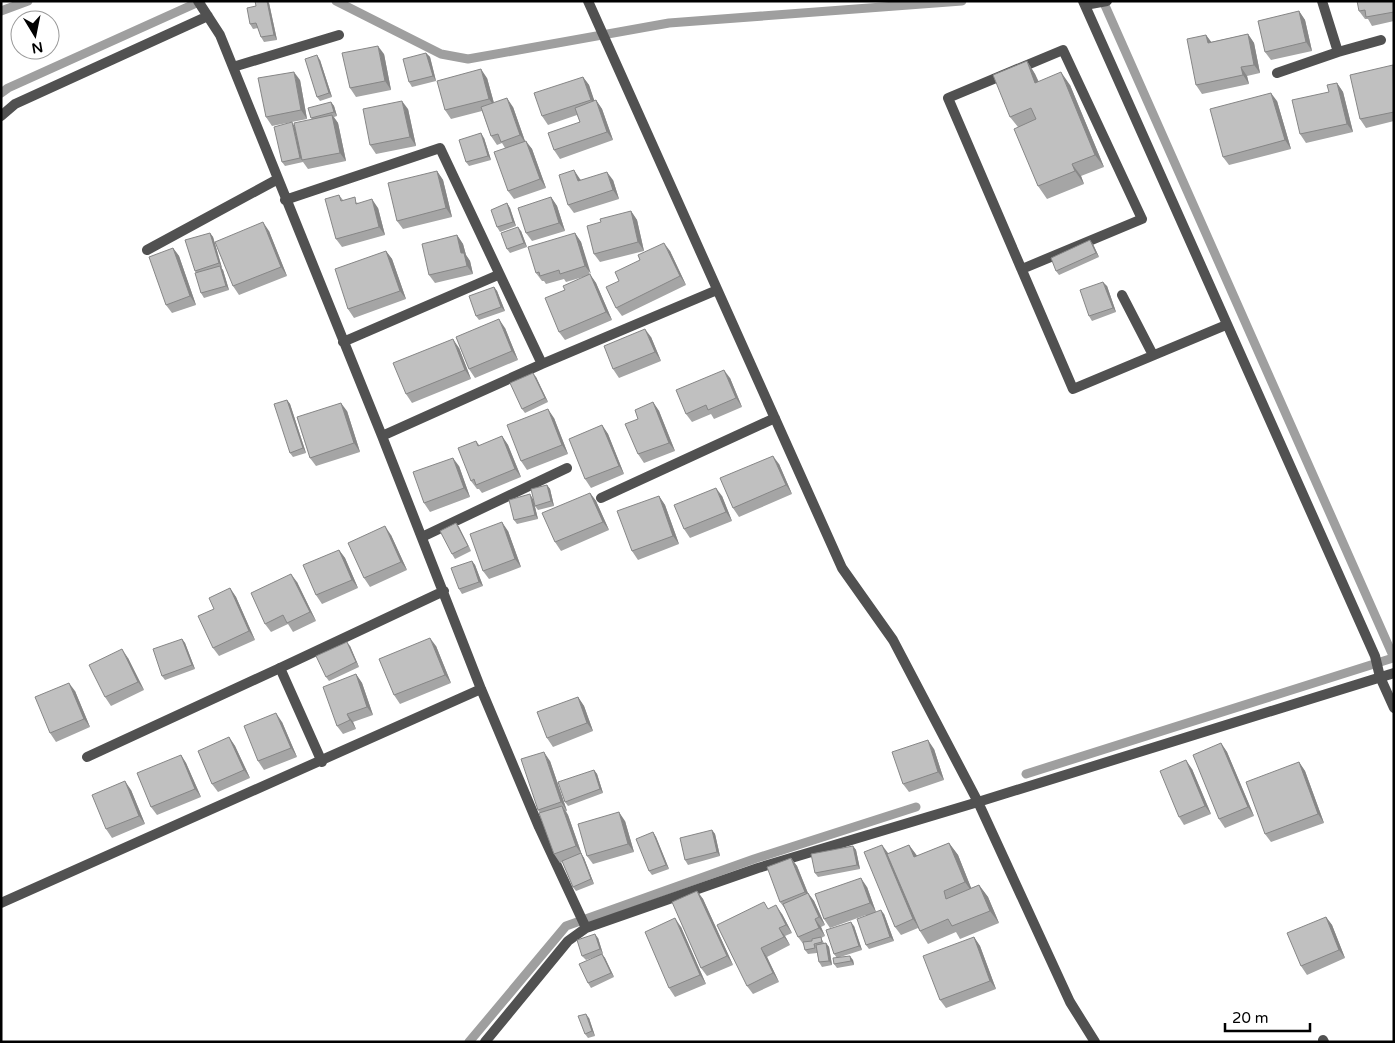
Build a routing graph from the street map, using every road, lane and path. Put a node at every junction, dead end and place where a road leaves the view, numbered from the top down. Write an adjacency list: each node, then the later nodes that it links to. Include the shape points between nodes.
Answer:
1 (588, 1): 17 (street)
2 (1322, 1): 8 (street)
3 (1103, 2): 4 (street)
4 (1084, 3): 19 (street)
5 (203, 8): 9 (street, via 220,35); 11 (street, via 15,104)
6 (339, 35): 9 (street)
7 (1381, 40): 8 (street)
8 (1338, 52): 10 (street)
9 (233, 67): 12 (street)
10 (1277, 73)
11 (1, 116)
12 (278, 179): 13 (street); 14 (street)
13 (285, 200): 16 (street, via 440,148); 20 (street)
14 (147, 250)
15 (1022, 269): 15 (street, via 948,98 1062,50 1142,219); 21 (street, via 1073,389)
16 (498, 275): 20 (street); 22 (street)
17 (716, 290): 22 (street); 23 (street)
18 (1122, 295): 21 (street)
19 (1226, 325): 21 (street); 31 (street, via 1375,656)
20 (343, 342): 24 (street)
21 (1153, 355)
22 (542, 364): 24 (street)
23 (774, 418): 26 (street); 36 (street, via 842,568 894,640)
24 (382, 436): 27 (street)
25 (567, 468): 27 (street)
26 (601, 498)
27 (422, 537): 28 (street)
28 (444, 590): 29 (street); 32 (street)
29 (280, 668): 34 (street); 35 (street)
30 (1394, 673): 31 (street)
31 (1379, 674): 33 (street); 36 (street)
32 (481, 689): 35 (street); 38 (street)
33 (1394, 708)
34 (87, 757)
35 (322, 762): 37 (street)
36 (978, 802): 38 (street); 40 (street, via 1070,1002)
37 (1, 903)
38 (583, 922): 39 (street)
39 (485, 1042)
40 (1095, 1042)

